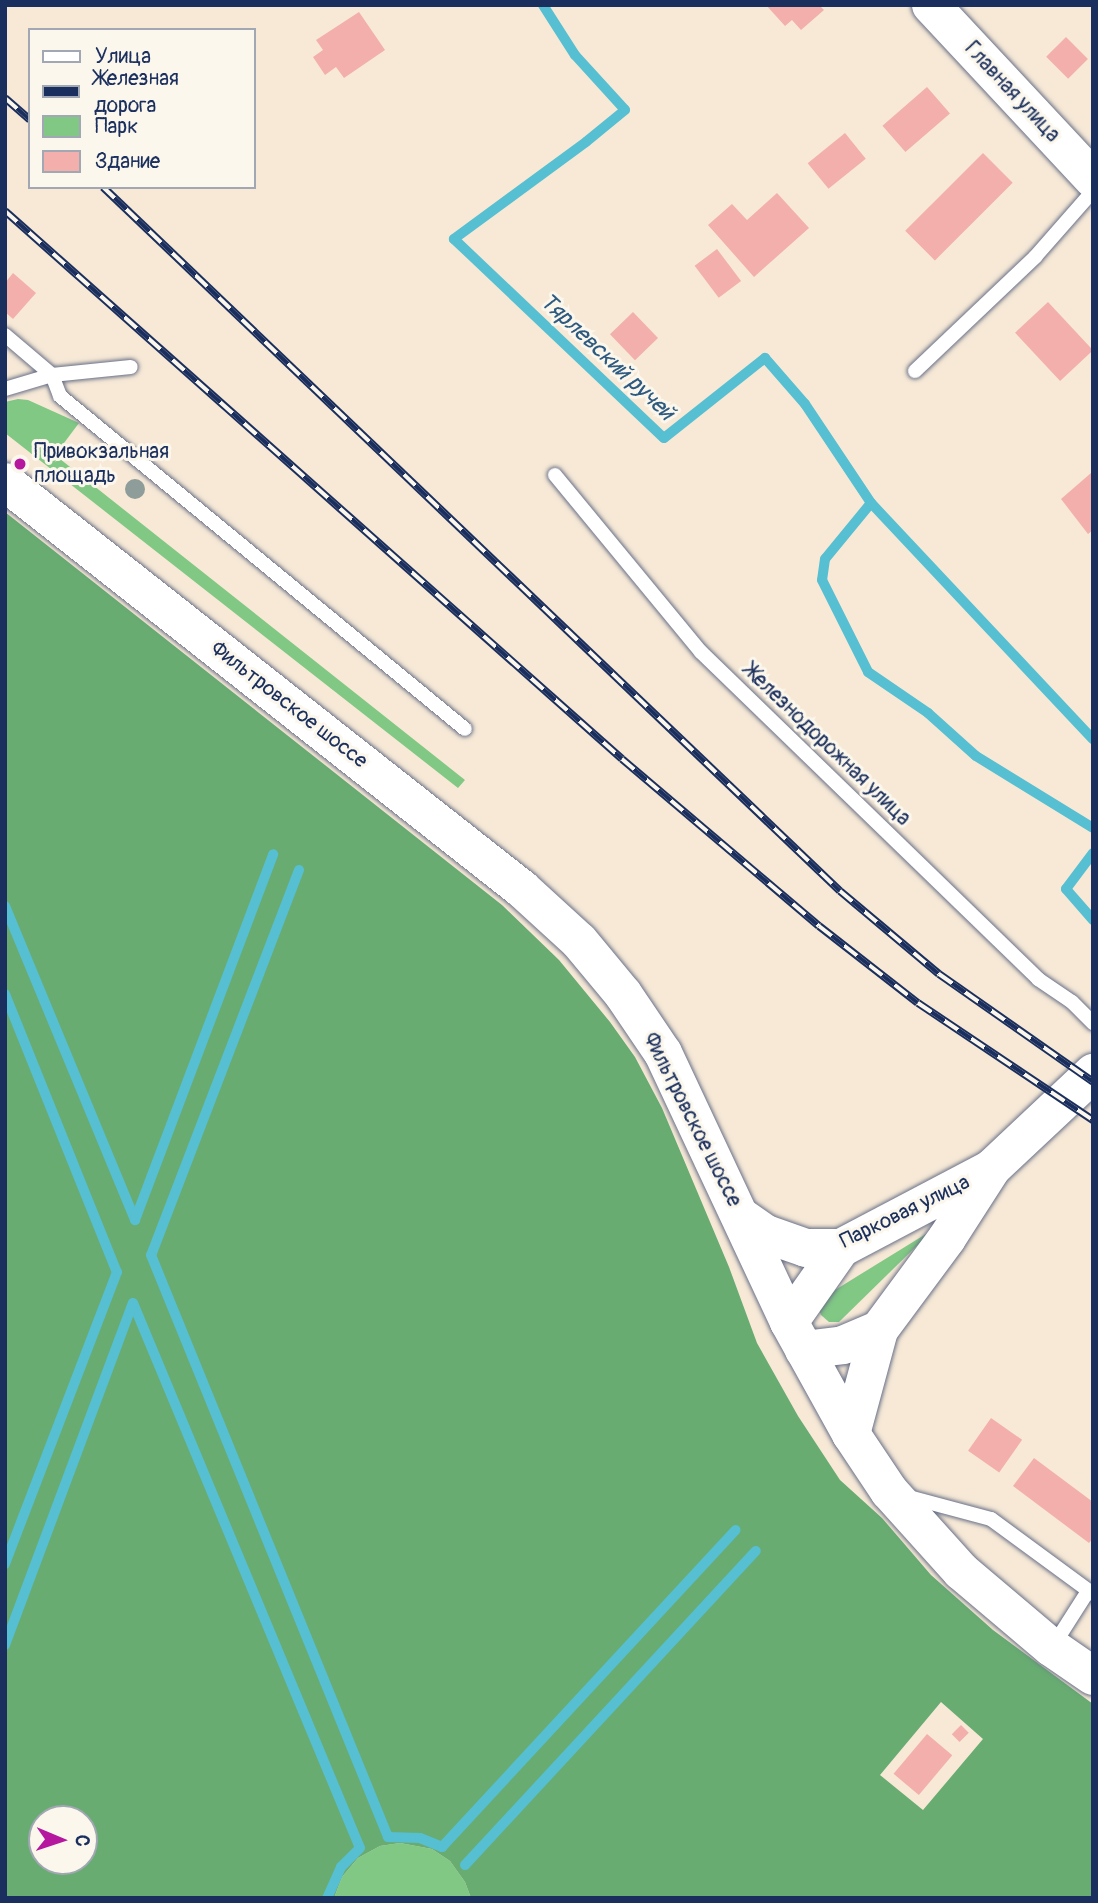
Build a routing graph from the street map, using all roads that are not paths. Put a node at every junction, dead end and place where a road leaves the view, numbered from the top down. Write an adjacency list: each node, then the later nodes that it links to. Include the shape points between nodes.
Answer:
1 (931, 5): 2 (main road, Главная улица)
2 (1093, 179)
3 (1093, 191): 6 (lane, via 1035,257)
4 (5, 335): 7 (lane)
5 (131, 367): 7 (lane)
6 (915, 371)
7 (52, 376): 8 (lane); 11 (lane, via 60,396)
8 (5, 389)
9 (555, 475): 12 (lane, Железнодорожная улица, via 701,652 1038,979)
10 (5, 482): 15 (main road, Фильтровское шоссе, via 511,880 579,941 663,1053)
11 (465, 729)
12 (1093, 1023)
13 (1093, 1073): 14 (main road, Парковая улица)
14 (992, 1168): 16 (main road, Парковая улица); 17 (main road, Парковая улица)
15 (740, 1216): 16 (main road, Парковая улица, via 766,1234 806,1248); 18 (main road, Фильтровское шоссе)
16 (841, 1248): 18 (main road)
17 (879, 1330): 18 (main road, via 842,1345); 19 (main road)
18 (797, 1336): 19 (main road, Фильтровское шоссе)
19 (851, 1434): 20 (main road, Фильтровское шоссе)
20 (889, 1491): 21 (lane, via 991,1519); 22 (main road, Фильтровское шоссе, via 961,1571)
21 (1090, 1592): 22 (lane)
22 (1051, 1647): 23 (main road, Фильтровское шоссе)
23 (1093, 1676)

